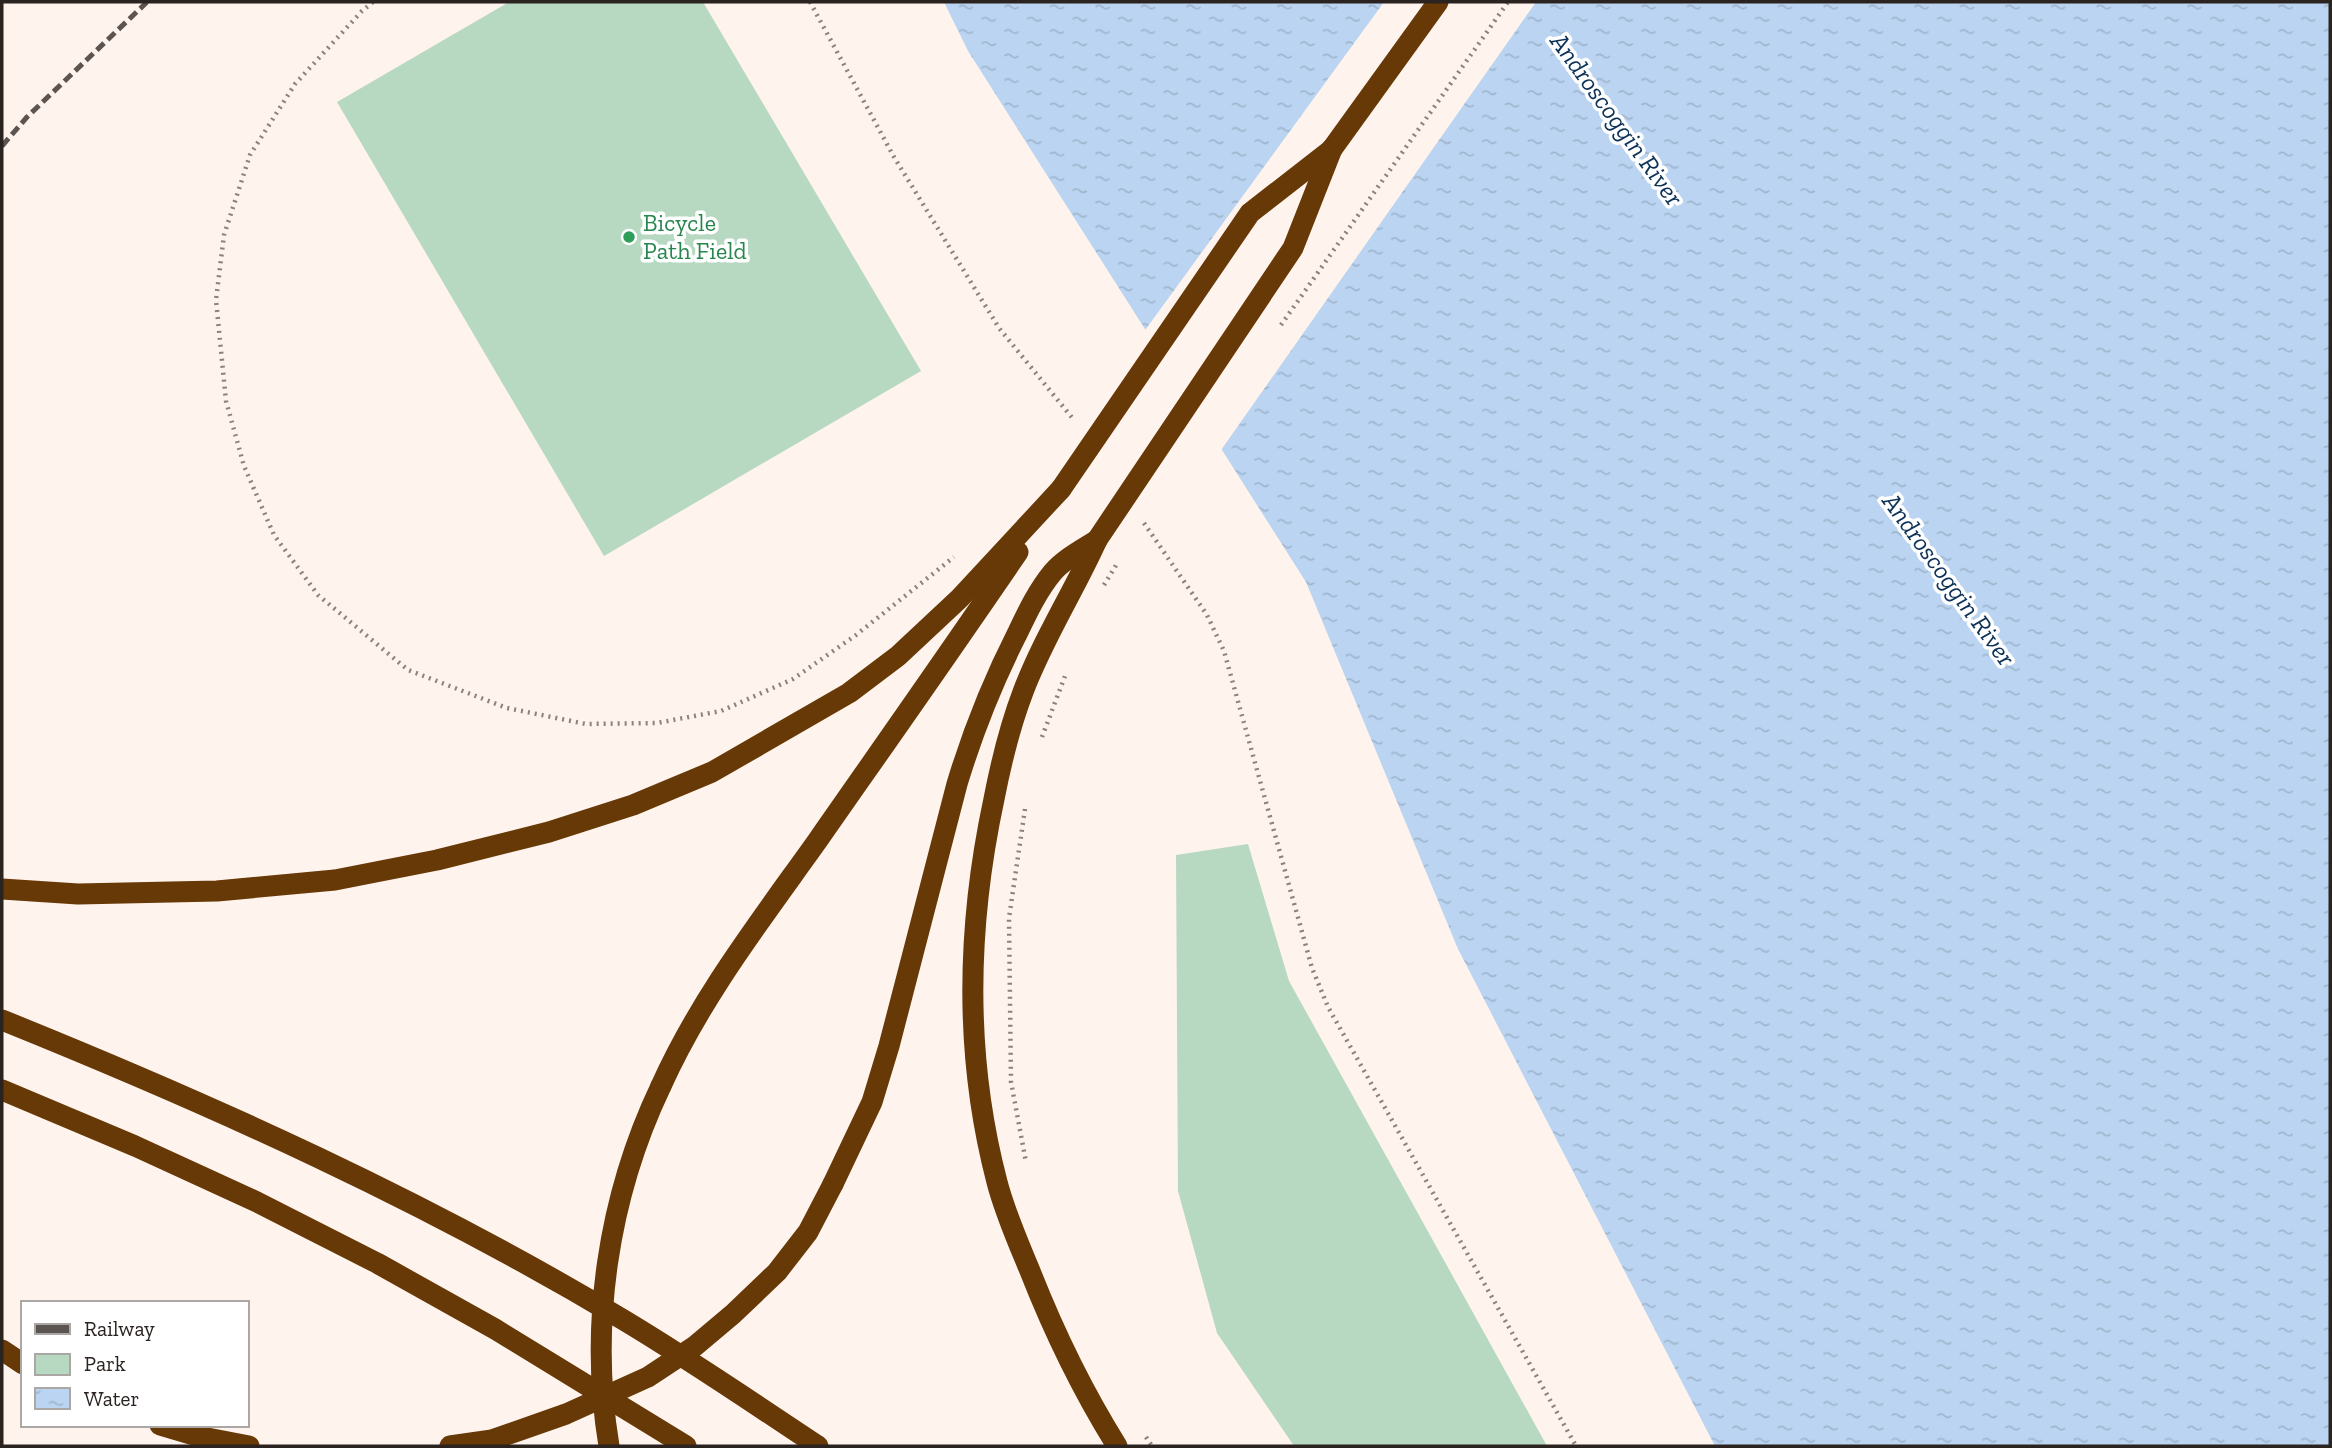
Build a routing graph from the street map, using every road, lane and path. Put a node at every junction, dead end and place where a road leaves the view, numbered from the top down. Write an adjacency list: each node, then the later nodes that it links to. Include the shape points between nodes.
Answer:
1 (373, 2): 11 (path, via 295,85 250,155 224,235 216,300 226,401 244,466 274,535 318,595 408,670 507,708 586,724 657,723 721,710 793,679)
2 (810, 2): 7 (path, via 894,157 999,328)
3 (1438, 2): 5 (highway)
4 (1508, 2): 6 (path, bridge)
5 (1332, 149): 8 (highway, bridge, via 1250,213); 10 (highway, bridge, via 1293,248)
6 (1279, 328)
7 (1076, 424)
8 (1060, 489): 17 (highway, via 960,598 898,656 849,693 712,772 633,805 438,860 335,880 217,891 78,894); 27 (highway, bridge, via 724,972 689,1028 644,1122 619,1201 606,1280 601,1353)
9 (1149, 513): 32 (path, via 1142,523 1207,615 1224,651 1312,968 1328,1007)
10 (1097, 540): 26 (highway, bridge, via 1055,569 1040,590 988,696 957,784 890,1046 868,1112 808,1232 777,1272 733,1314 648,1377 492,1440); 30 (highway, via 1041,649 1009,734 983,852 972,970 983,1113 1004,1206 1055,1334)
11 (963, 551)
12 (1122, 555): 13 (path, bridge)
13 (1104, 585)
14 (1066, 674): 15 (path)
15 (1042, 738)
16 (1026, 802): 20 (path, via 1009,918 1011,1082)
17 (2, 889)
18 (2, 1020): 29 (highway, via 135,1074 379,1186 621,1318)
19 (2, 1090): 28 (highway, via 257,1202 377,1263)
20 (1028, 1173)
21 (2, 1350): 22 (highway)
22 (21, 1363)
23 (167, 1427): 25 (highway)
24 (1145, 1435): 31 (path)
25 (240, 1445)
26 (450, 1446)
27 (609, 1446)
28 (686, 1446)
29 (818, 1446)
30 (1117, 1446)
31 (1152, 1446)
32 (1576, 1446)

